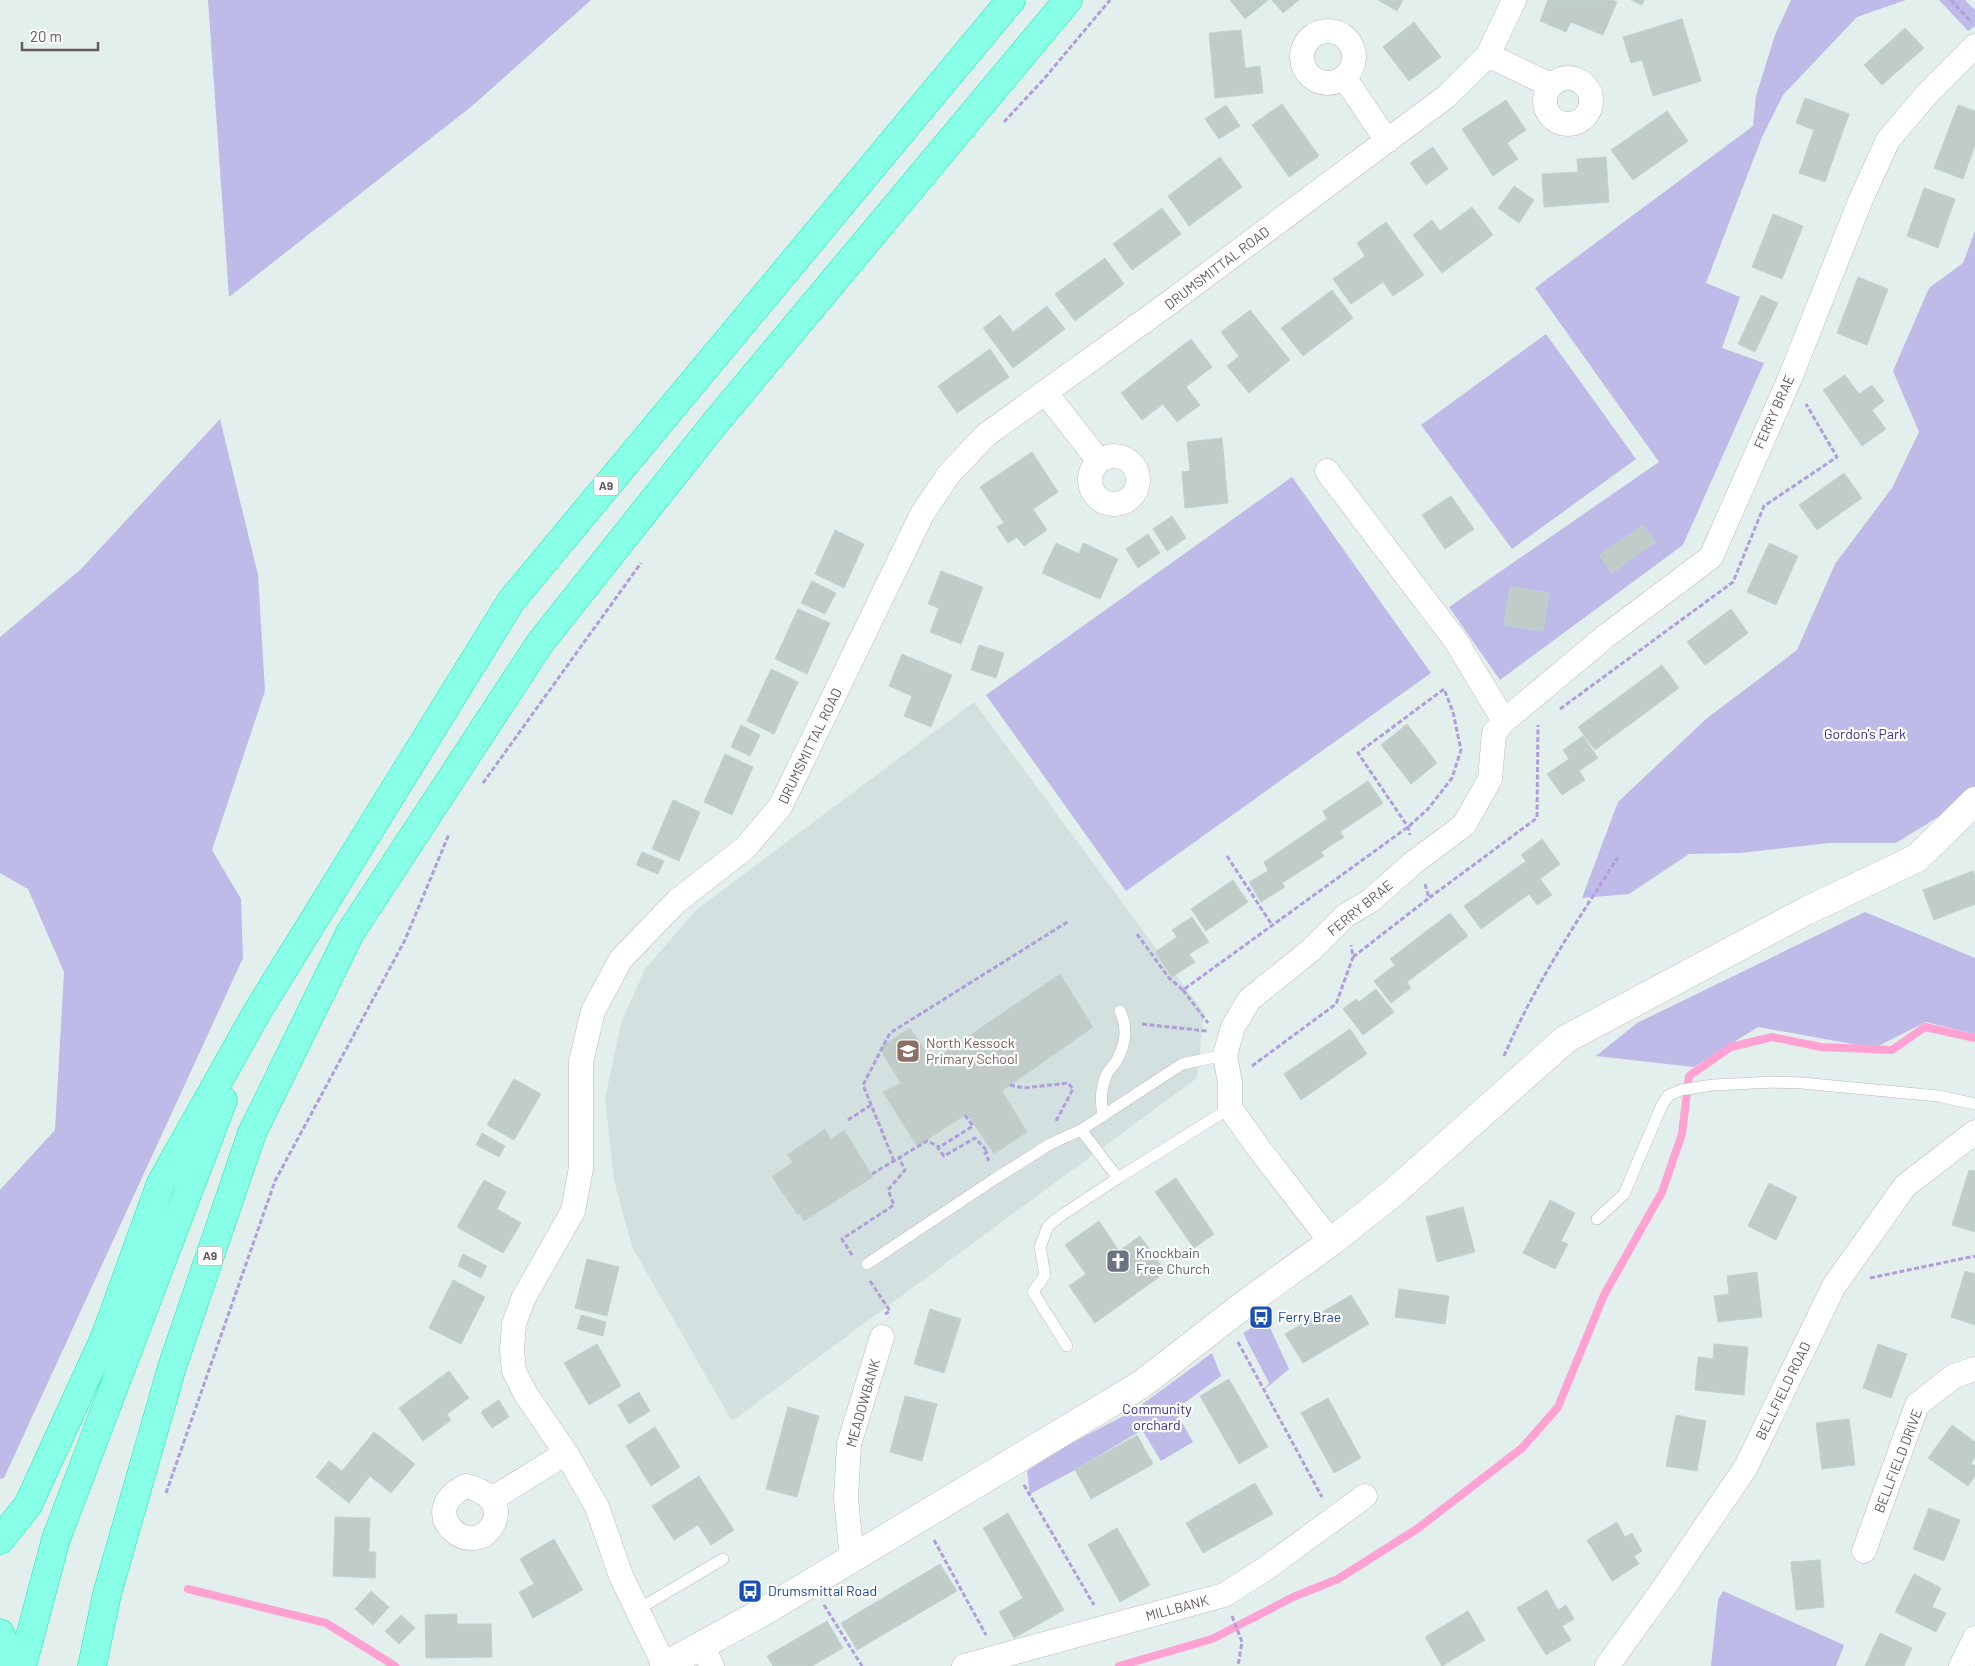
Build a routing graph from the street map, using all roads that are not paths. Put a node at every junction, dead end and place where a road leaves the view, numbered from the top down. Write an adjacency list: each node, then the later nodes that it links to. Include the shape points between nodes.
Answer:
1 (1011, 0): 15 (highway, A9, via 511,602)
2 (1068, 0): 36 (highway, A9, via 715,423 540,643 350,933 252,1132 172,1367)
3 (1514, 0): 5 (street, DRUMSMITTAL ROAD)
4 (1975, 46): 12 (street, FERRY BRAE, via 1927,94 1888,140 1790,378 1711,556 1606,636)
5 (1488, 55): 7 (street); 8 (street, DRUMSMITTAL ROAD, via 1447,96)
6 (1344, 77): 8 (street)
7 (1550, 85)
8 (1387, 141): 9 (street, DRUMSMITTAL ROAD)
9 (1045, 392): 10 (street); 29 (street, DRUMSMITTAL ROAD, via 986,434 949,474 922,514 780,807 745,848 677,901 621,959 593,1011 581,1062 581,1168 573,1211 523,1299 514,1324 514,1371 524,1393)
10 (1099, 461)
11 (1327, 471): 12 (street, via 1456,641)
12 (1504, 722): 16 (street, FERRY BRAE, via 1494,733 1490,779 1464,825 1413,863 1370,901 1346,915 1311,950 1250,1000 1233,1027)
13 (1975, 801): 24 (street, via 1917,858 1806,911 1566,1039 1394,1192)
14 (1120, 1011): 19 (lane, via 1126,1023 1126,1036 1117,1060 1106,1076 1101,1096)
15 (257, 1012): 32 (highway, A9, via 161,1183 105,1337 28,1505); 42 (highway, A9, via 56,1539)
16 (1225, 1054): 18 (street, FERRY BRAE); 19 (lane, via 1182,1064)
17 (1975, 1104): 23 (lane, via 1938,1096 1802,1083 1713,1085 1682,1090 1669,1095 1662,1105 1624,1194)
18 (1230, 1108): 22 (lane); 24 (street)
19 (1103, 1116): 20 (lane)
20 (1081, 1130): 22 (lane); 25 (lane, via 996,1178)
21 (1975, 1132): 47 (street, BELLFIELD ROAD, via 1905,1186 1834,1286 1746,1467)
22 (1118, 1178): 27 (lane, via 1058,1217 1048,1226 1040,1247 1046,1275 1033,1292)
23 (1597, 1219)
24 (1331, 1242): 35 (street, via 1142,1384)
25 (867, 1264)
26 (882, 1337): 35 (street, MEADOWBANK, via 849,1444 846,1498)
27 (1067, 1346)
28 (1975, 1369): 33 (street, BELLFIELD DRIVE, via 1954,1376 1918,1406)
29 (566, 1453): 31 (street); 37 (street, DRUMSMITTAL ROAD, via 597,1507 621,1576)
30 (1364, 1496): 46 (street, MILLBANK, via 1266,1570 1224,1595)
31 (492, 1499)
32 (0, 1540)
33 (1864, 1551)
34 (723, 1559): 37 (lane)
35 (852, 1559): 40 (street, via 810,1584)
36 (107, 1594): 43 (highway, A9); 44 (highway, A9)
37 (638, 1610): 45 (street, DRUMSMITTAL ROAD)
38 (0, 1633): 41 (highway)
39 (1975, 1638): 48 (street)
40 (707, 1656): 45 (street)
41 (3, 1666)
42 (22, 1666)
43 (92, 1666)
44 (106, 1666)
45 (664, 1666)
46 (964, 1666)
47 (1607, 1666)
48 (1961, 1666)

